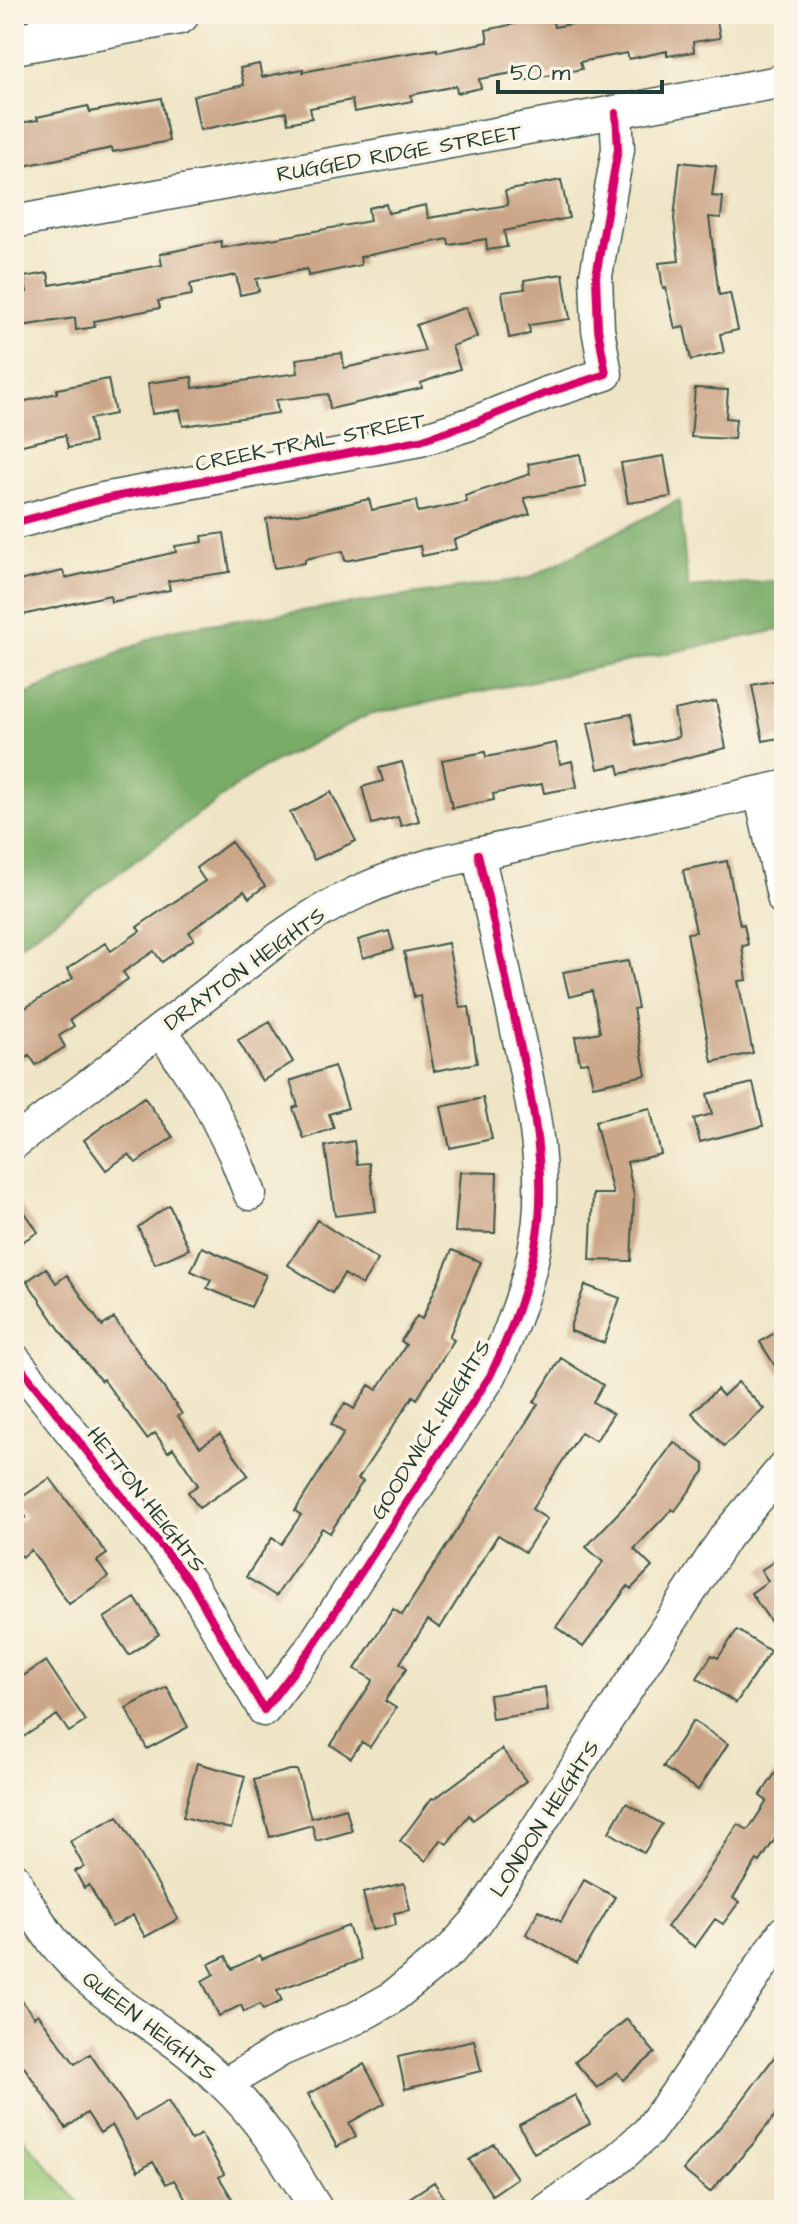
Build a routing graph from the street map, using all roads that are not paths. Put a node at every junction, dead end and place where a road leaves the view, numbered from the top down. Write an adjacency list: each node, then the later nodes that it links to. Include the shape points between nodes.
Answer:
1 (179, 14): 2 (main road)
2 (35, 32)
3 (784, 81): 4 (street, RUGGED RIDGE STREET)
4 (616, 113): 5 (street, RUGGED RIDGE STREET); 6 (street, CREEK TRAIL STREET, via 618,149 596,276 606,374 420,440 103,499)
5 (14, 222)
6 (14, 523)
7 (772, 789): 8 (street, DRAYTON HEIGHTS); 9 (street)
8 (478, 854): 10 (street, DRAYTON HEIGHTS, via 390,876 327,906); 15 (street, GOODWICK HEIGHTS, via 538,1137 539,1220 522,1302 490,1376 310,1650)
9 (784, 900)
10 (161, 1030): 11 (street, DRAYTON HEIGHTS); 12 (street, via 206,1097)
11 (14, 1143)
12 (250, 1194)
13 (14, 1359): 15 (street, HETTON HEIGHTS, via 192,1585)
14 (784, 1467): 18 (street, LONDON HEIGHTS, via 726,1536 477,1921 451,1950 390,1999 281,2050)
15 (264, 1710)
16 (14, 1878): 18 (street, QUEEN HEIGHTS, via 42,1926 86,1977)
17 (784, 1932): 20 (street, via 648,2132)
18 (225, 2084): 19 (street, QUEEN HEIGHTS, via 282,2154)
19 (317, 2210)
20 (547, 2210)

